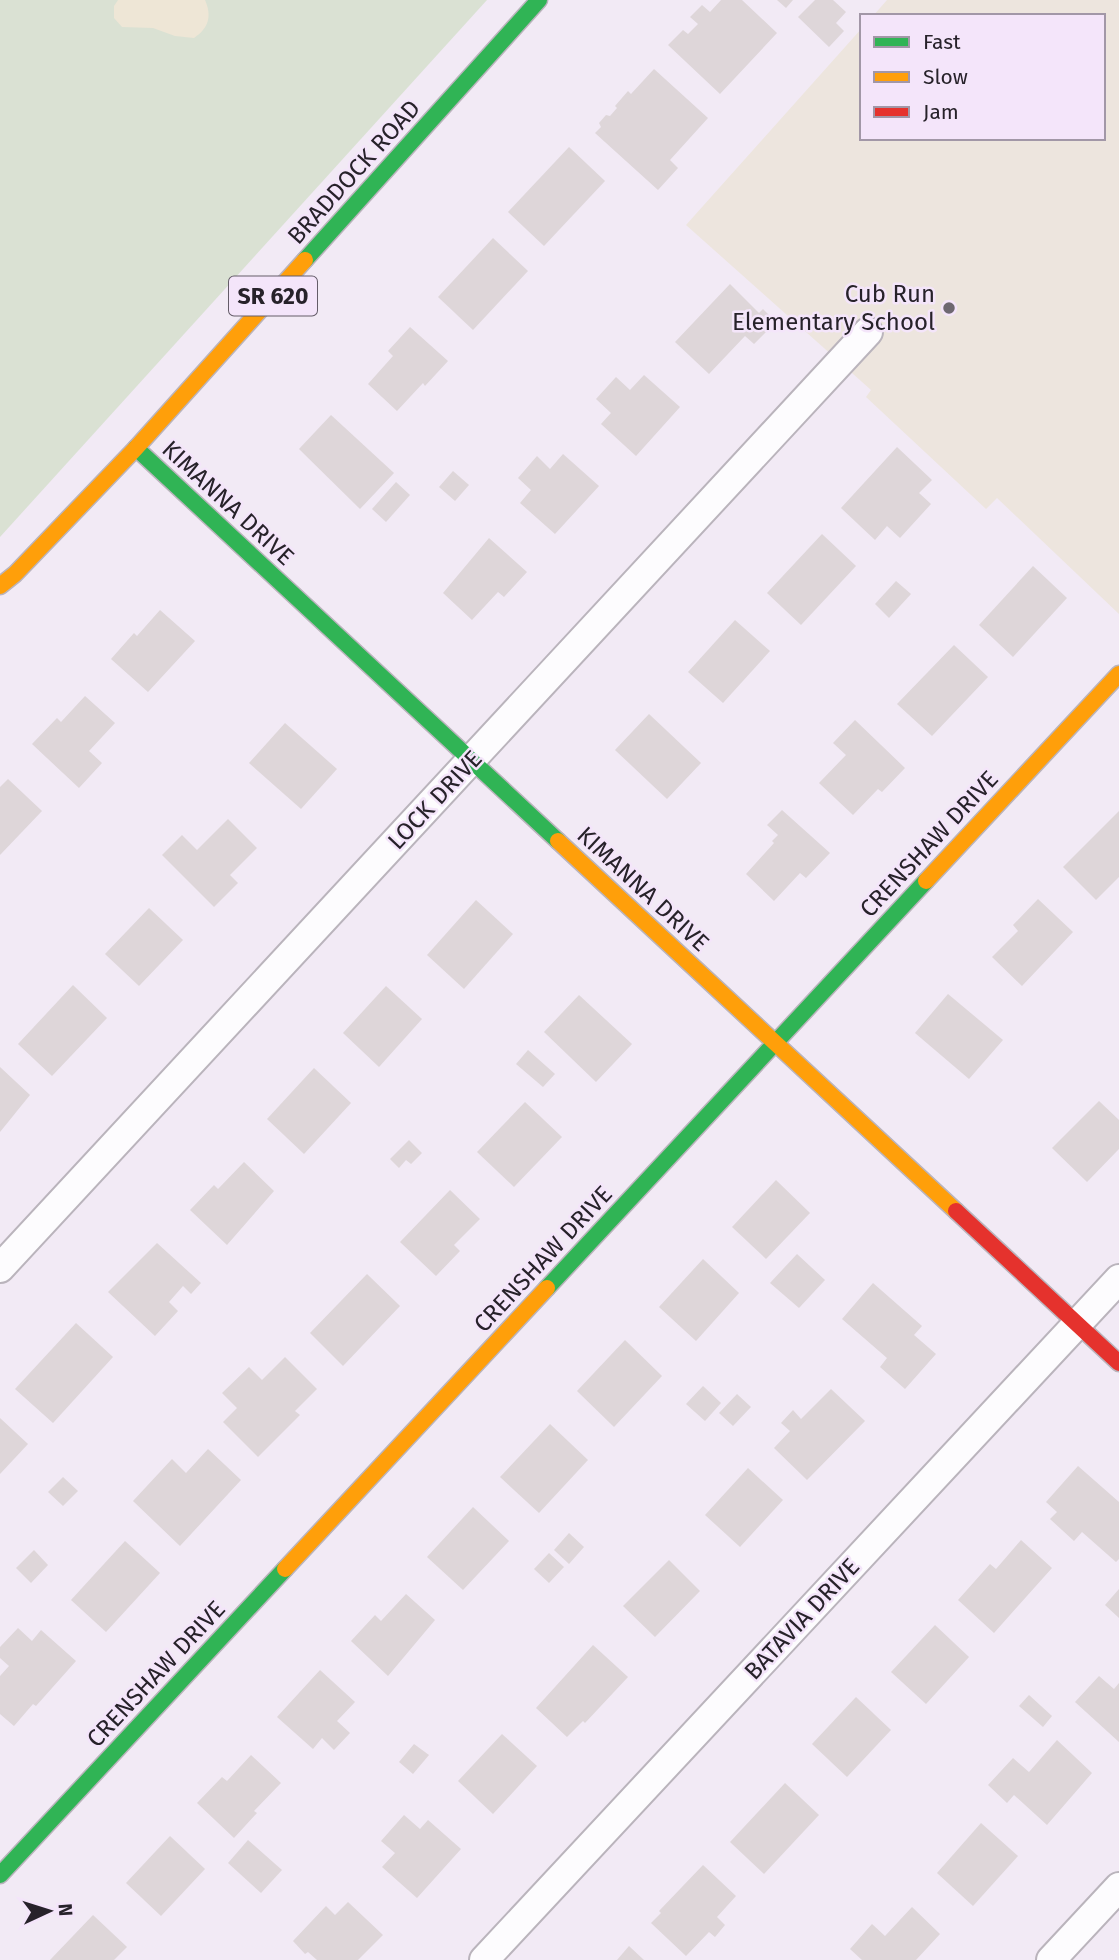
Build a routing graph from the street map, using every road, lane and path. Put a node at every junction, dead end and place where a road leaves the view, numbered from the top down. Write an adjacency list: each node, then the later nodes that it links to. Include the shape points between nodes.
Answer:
1 (539, 0): 3 (street, BRADDOCK ROAD / SR 620)
2 (868, 332): 6 (street, LOCK DRIVE)
3 (136, 448): 4 (street, BRADDOCK ROAD / SR 620); 6 (street, KIMANNA DRIVE)
4 (0, 586)
5 (1119, 674): 7 (street, CRENSHAW DRIVE)
6 (472, 761): 7 (street, KIMANNA DRIVE); 8 (street, LOCK DRIVE)
7 (775, 1043): 10 (street, KIMANNA DRIVE); 12 (street, CRENSHAW DRIVE)
8 (0, 1268)
9 (1119, 1279): 10 (street, BATAVIA DRIVE)
10 (1077, 1324): 11 (street, KIMANNA DRIVE); 14 (street, BATAVIA DRIVE)
11 (1119, 1363)
12 (0, 1875)
13 (1119, 1887): 15 (street)
14 (484, 1960)
15 (1051, 1960)

